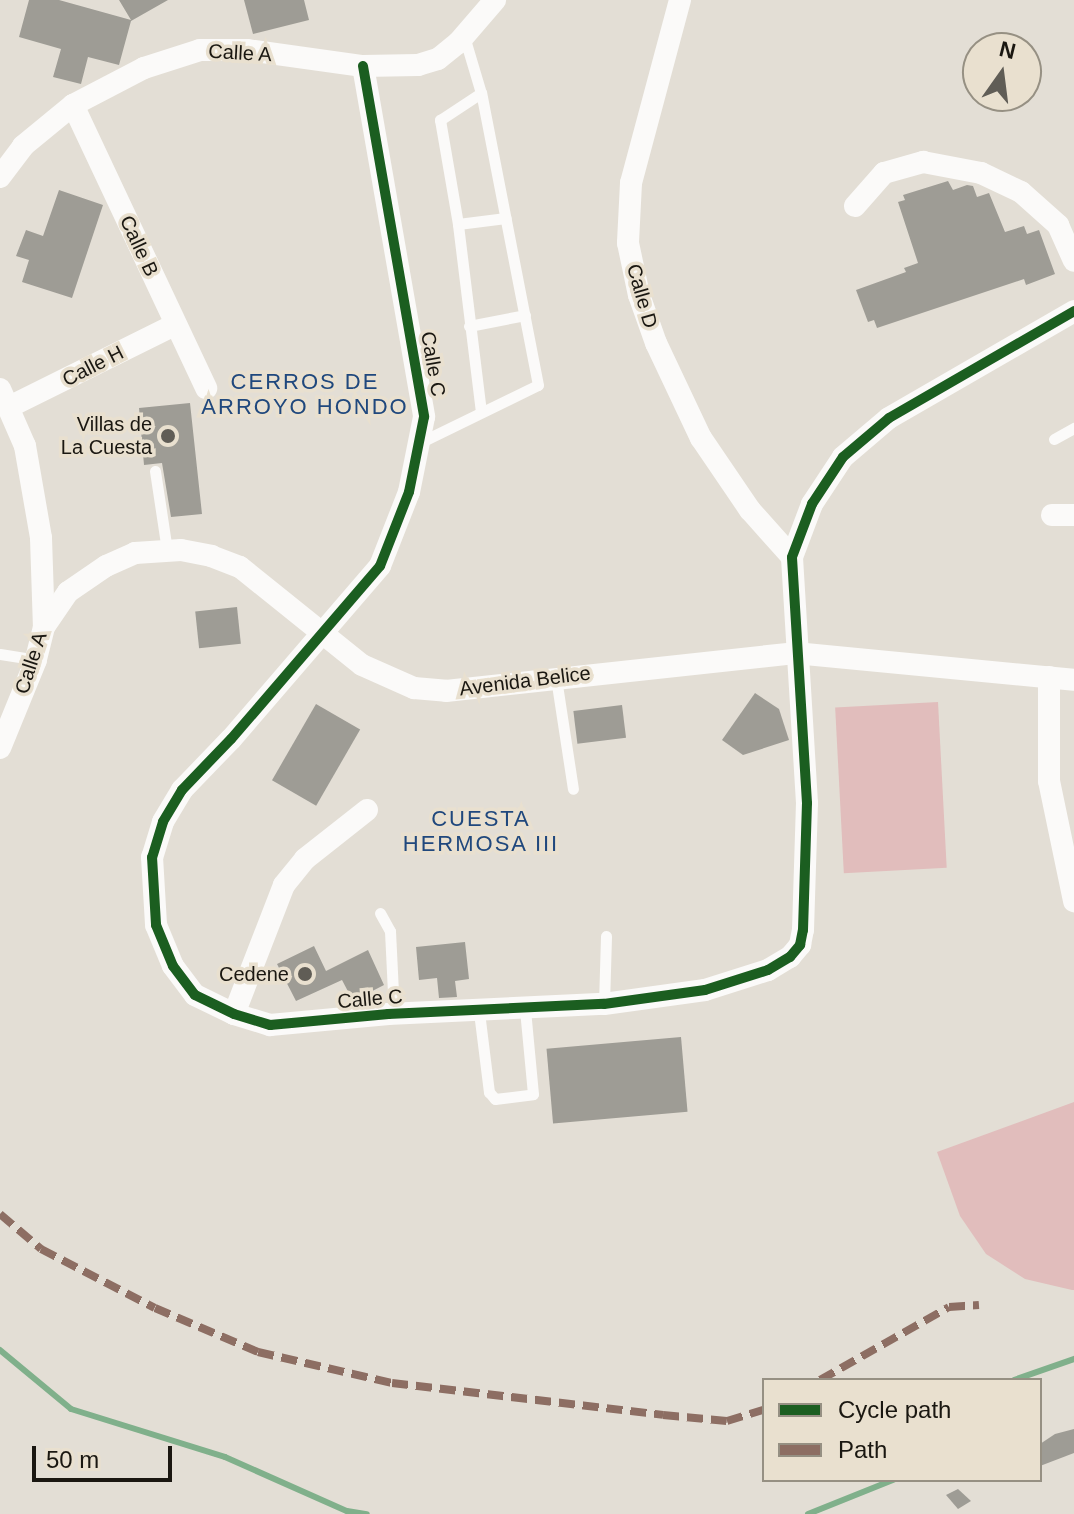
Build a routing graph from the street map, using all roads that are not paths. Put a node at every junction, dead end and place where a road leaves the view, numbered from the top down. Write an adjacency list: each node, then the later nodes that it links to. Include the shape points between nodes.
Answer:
1 (495, 0): 3 (street, Calle A)
2 (680, 0): 24 (street, Calle D, via 631,183 628,243 656,343 701,438 750,510)
3 (464, 36): 4 (street, Calle A, via 438,59 418,65); 5 (lane)
4 (363, 66): 6 (street, Calle A, via 247,50 200,50 144,68); 21 (street, Calle C, via 424,417)
5 (481, 93): 9 (lane); 10 (lane, via 440,120)
6 (73, 105): 7 (street, Calle A, via 23,146); 14 (street, Calle B)
7 (0, 177)
8 (855, 206): 11 (street, via 884,173 923,162 981,173 1021,192 1058,225)
9 (506, 218): 10 (lane); 13 (lane)
10 (458, 224): 15 (lane)
11 (1074, 261)
12 (1074, 311): 24 (street, Calle C, via 889,418 843,457 812,504)
13 (525, 315): 15 (lane); 18 (lane, via 538,385)
14 (176, 324): 16 (street, Calle B); 17 (street, Calle H)
15 (469, 326): 18 (lane)
16 (206, 388)
17 (5, 398): 25 (street, Calle A, via 25,446 41,538)
18 (481, 412): 21 (lane)
19 (1074, 428): 20 (lane)
20 (1054, 439)
21 (419, 443): 26 (street, Calle C, via 409,492 380,566)
22 (155, 471): 23 (lane)
23 (167, 550): 25 (street, Avenida Belice, via 135,553 106,566 68,592); 26 (street, Avenida Belice, via 211,556 240,567)
24 (792, 557): 27 (street, Calle C)
25 (44, 627): 29 (street, Calle A)
26 (324, 632): 31 (street, Avenida Belice, via 362,665 414,688 446,691); 42 (street, Calle C, via 182,790 163,822 152,857 156,925 173,966 195,995)
27 (795, 653): 30 (street, Avenida Belice); 31 (street, Avenida Belice); 39 (street, Calle C, via 807,803 800,945 768,970 705,990)
28 (0, 654): 29 (lane)
29 (36, 660): 33 (street, Calle A)
30 (1049, 677): 32 (street, Avenida Belice); 36 (street, via 1049,781)
31 (556, 678): 34 (lane)
32 (1074, 680)
33 (0, 748)
34 (573, 789)
35 (367, 810): 42 (street, via 305,859 284,885)
36 (1074, 901)
37 (380, 913): 43 (lane, via 390,931)
38 (606, 936): 39 (lane)
39 (604, 1004): 40 (street, Calle C)
40 (525, 1009): 41 (street, Calle C); 41 (lane, via 533,1094 495,1099 489,1092)
41 (479, 1012): 43 (street, Calle C)
42 (234, 1014): 43 (street, Calle C, via 270,1025)
43 (394, 1014)

